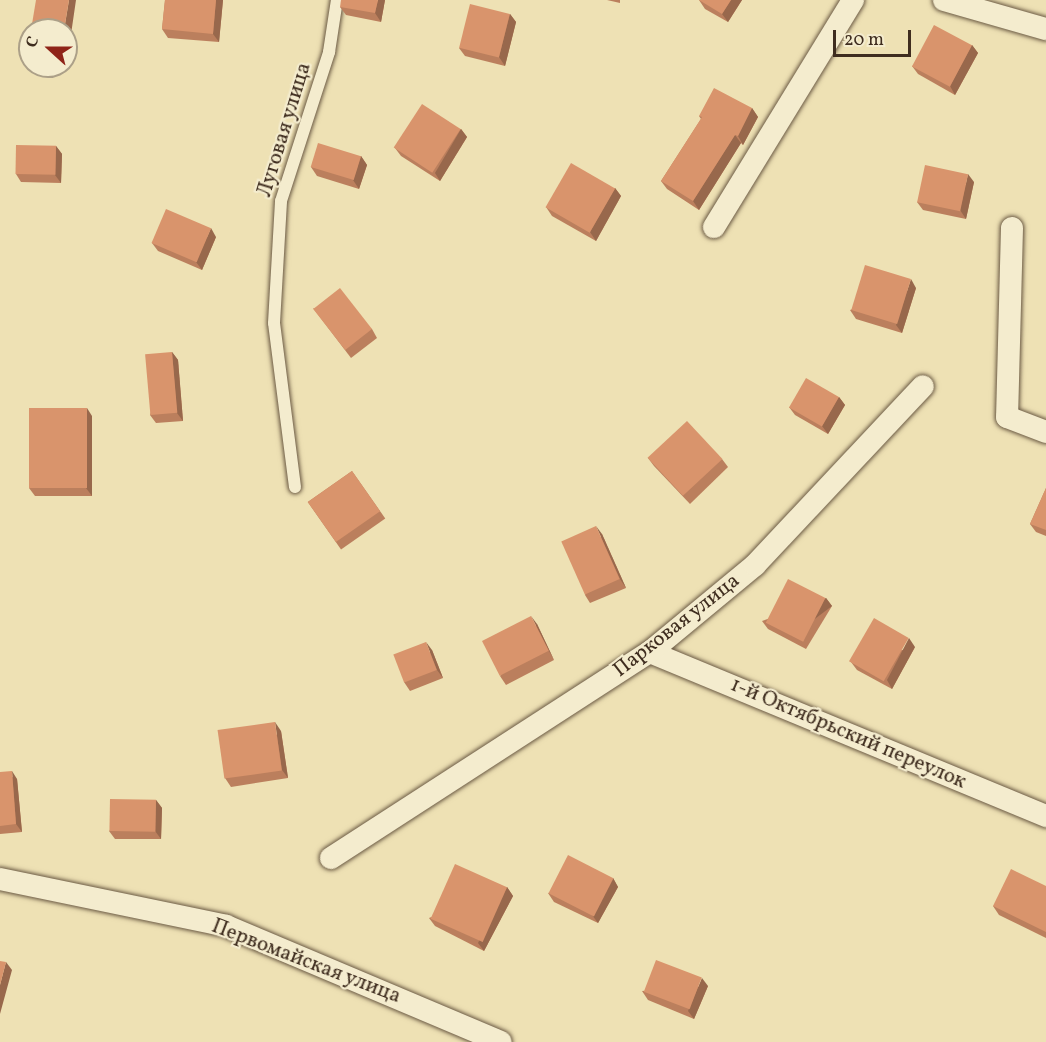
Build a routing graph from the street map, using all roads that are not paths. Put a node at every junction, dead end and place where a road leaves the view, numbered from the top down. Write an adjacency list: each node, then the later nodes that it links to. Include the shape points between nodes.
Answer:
1 (337, 0): 9 (lane, Луговая улица, via 329,51 281,201 274,323)
2 (853, 0): 5 (street)
3 (944, 0): 4 (street)
4 (1046, 29)
5 (714, 227)
6 (1012, 228): 8 (street, via 1007,417)
7 (923, 386): 10 (street, Парковая улица, via 755,565)
8 (1046, 432)
9 (296, 487)
10 (650, 652): 11 (street, 1-й Октябрьский переулок); 12 (street, Парковая улица)
11 (1046, 816)
12 (331, 858)
13 (0, 879): 14 (street, Первомайская улица, via 226,927)
14 (500, 1042)

